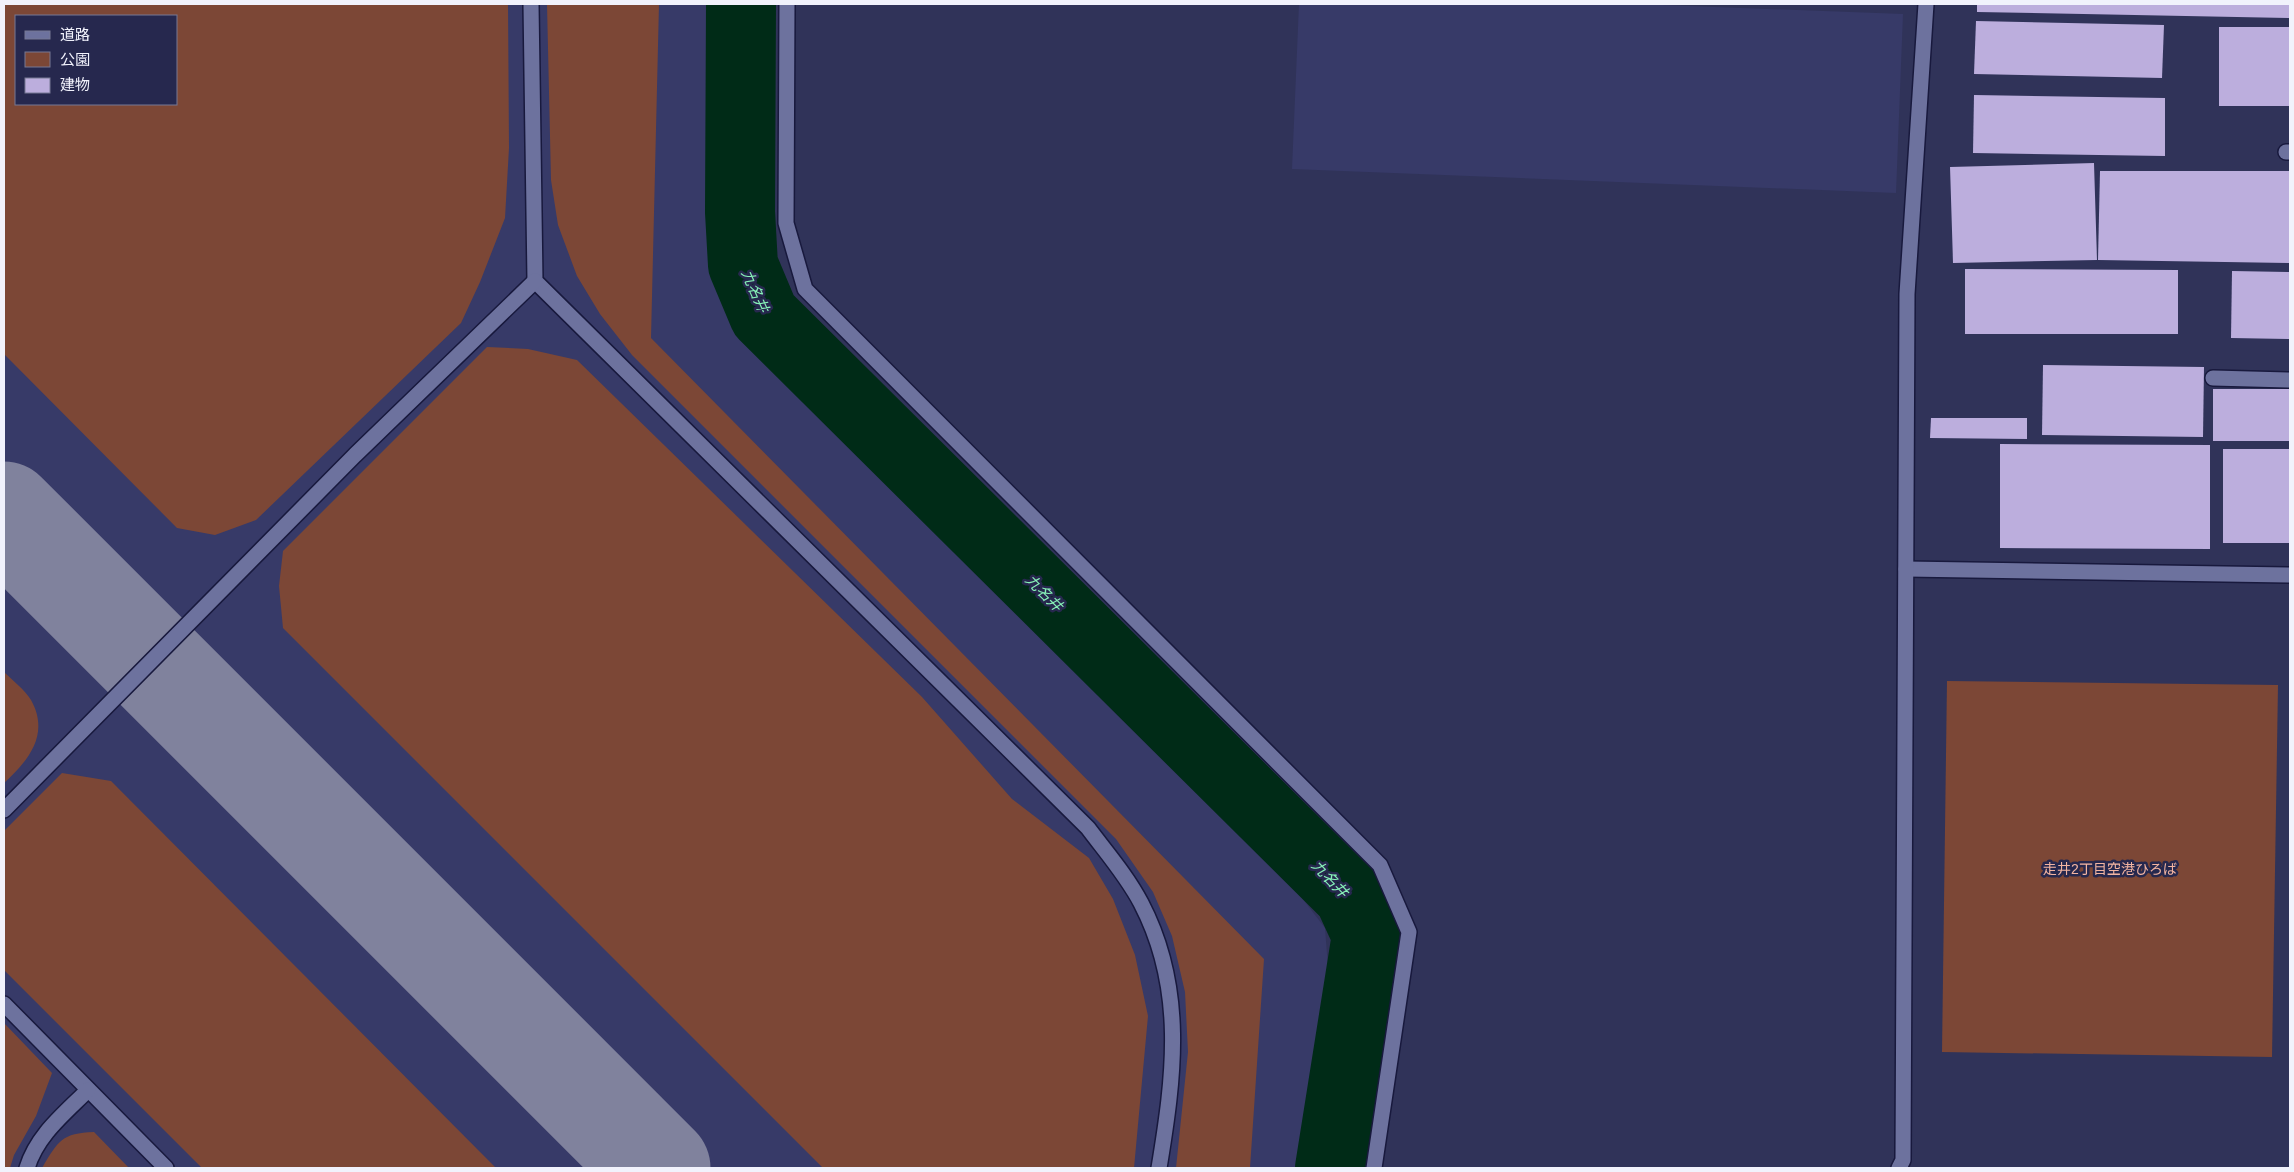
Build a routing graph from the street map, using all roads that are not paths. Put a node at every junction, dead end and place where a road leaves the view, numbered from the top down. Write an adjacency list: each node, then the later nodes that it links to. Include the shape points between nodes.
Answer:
1 (531, 4): 4 (street)
2 (788, 4): 15 (street, via 786,224 805,289 1380,865 1409,932)
3 (1926, 4): 7 (street, via 1907,294)
4 (535, 281): 9 (street, via 355,455); 14 (street, via 1088,828 1121,871 1141,903 1170,988 1174,1034 1172,1088)
5 (2213, 378): 6 (street)
6 (2290, 380)
7 (1906, 570): 8 (street); 16 (street, via 1903,1160)
8 (2290, 575)
9 (4, 810)
10 (4, 1004): 11 (street)
11 (88, 1090): 12 (street, via 48,1130 31,1154); 13 (street)
12 (27, 1168)
13 (166, 1168)
14 (1159, 1168)
15 (1374, 1168)
16 (1899, 1168)

